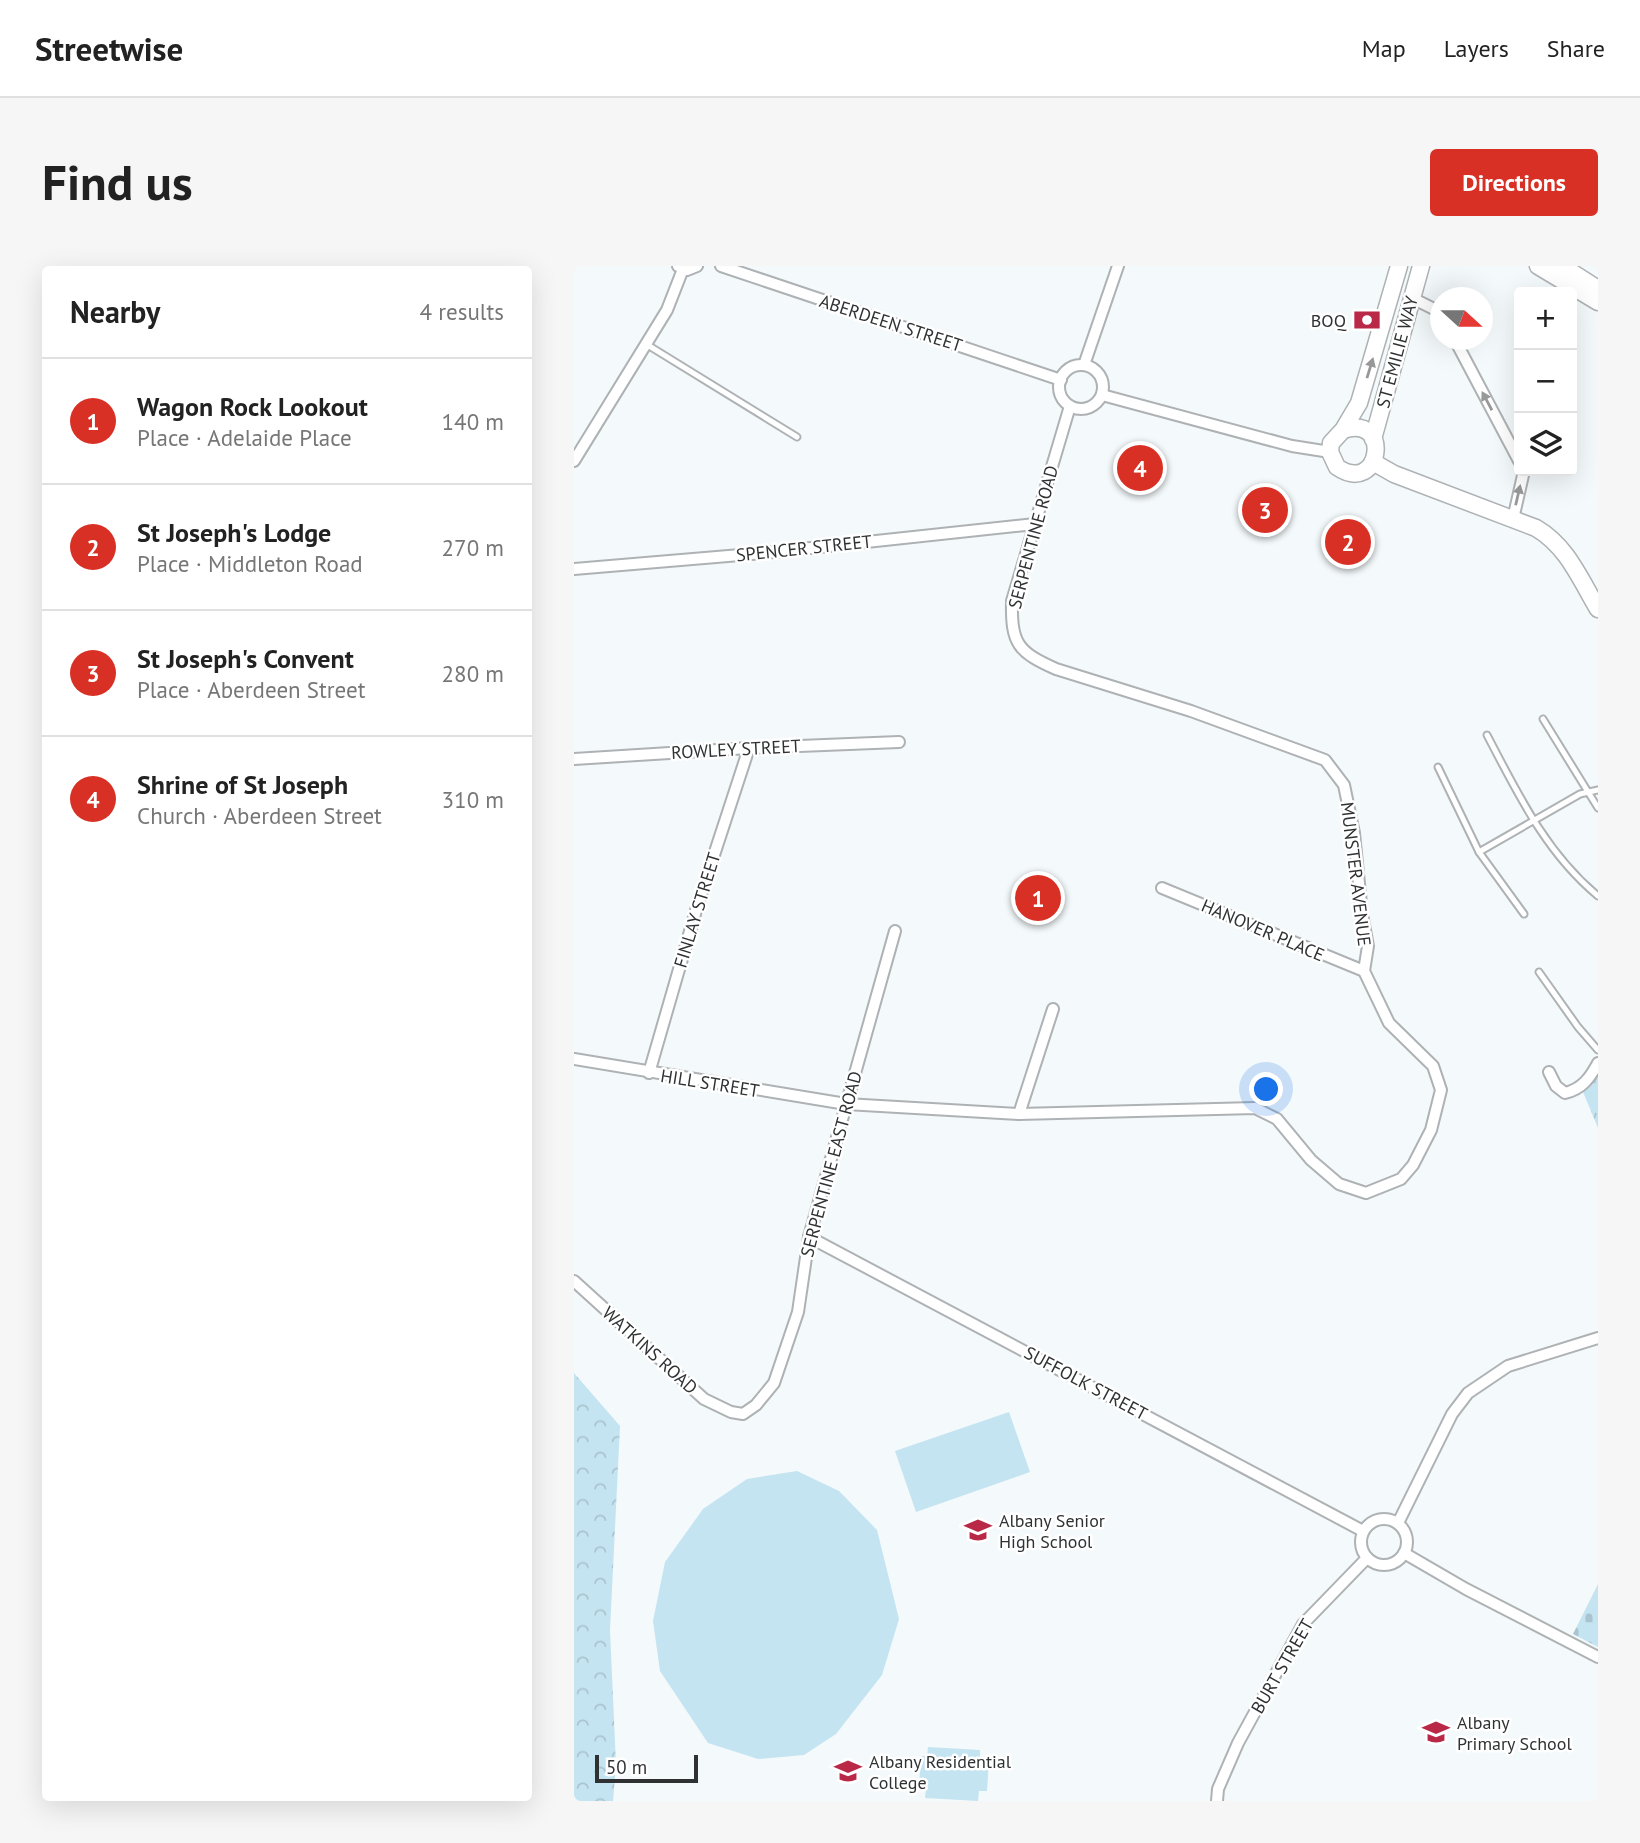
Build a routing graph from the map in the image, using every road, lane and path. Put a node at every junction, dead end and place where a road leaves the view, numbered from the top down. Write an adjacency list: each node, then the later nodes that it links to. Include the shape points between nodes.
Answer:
1 (697, 266): 8 (street)
2 (721, 266): 16 (street, ABERDEEN STREET)
3 (1118, 266): 15 (street)
4 (1399, 266): 19 (main road, ST EMILIE WAY, one-way to 4, via 1359,403)
5 (1421, 266): 10 (main road, ST EMILIE WAY)
6 (1538, 266): 11 (main road)
7 (1562, 266): 9 (main road)
8 (680, 267): 13 (street, via 667,310)
9 (1598, 289)
10 (1412, 298): 12 (street); 21 (main road, ST EMILIE WAY)
11 (1598, 302)
12 (1430, 307)
13 (646, 344): 20 (lane); 24 (street)
14 (1460, 350): 23 (street, one-way to 14)
15 (1084, 366): 16 (street, via 1070,369); 17 (street, via 1098,373)
16 (1061, 380): 18 (street, via 1060,395)
17 (1102, 395): 18 (street, via 1085,409); 22 (street)
18 (1070, 406): 28 (street, SERPENTINE ROAD)
19 (1343, 430): 21 (main road, via 1356,428); 22 (main road, via 1331,443)
20 (797, 437)
21 (1373, 439): 25 (main road)
22 (1330, 452): 25 (main road, via 1337,467 1352,474)
23 (1514, 452)
24 (574, 461)
25 (1373, 462): 27 (main road)
26 (1523, 476): 27 (street, one-way to 26)
27 (1513, 519): 30 (main road, via 1552,537)
28 (1035, 524): 29 (street, SPENCER STREET); 31 (street, SERPENTINE ROAD, via 1012,601 1011,626 1021,649)
29 (574, 569)
30 (1598, 609)
31 (1035, 660): 47 (street, MUNSTER AVENUE, via 1325,760 1344,785 1354,833 1368,946)
32 (1543, 719): 39 (lane)
33 (1487, 736): 41 (lane)
34 (899, 742): 35 (street, ROWLEY STREET)
35 (749, 748): 36 (street, ROWLEY STREET); 54 (street, FINLAY STREET)
36 (574, 759)
37 (1438, 767): 42 (lane)
38 (1598, 790): 39 (lane)
39 (1589, 792): 40 (lane); 41 (lane)
40 (1598, 808)
41 (1533, 821): 42 (lane); 44 (lane, via 1575,877)
42 (1479, 852): 45 (lane)
43 (1162, 888): 47 (street, HANOVER PLACE)
44 (1598, 896)
45 (1524, 914)
46 (895, 931): 55 (street, SERPENTINE EAST ROAD)
47 (1364, 971): 56 (street, MUNSTER AVENUE, via 1389,1023 1433,1066 1441,1090 1431,1130 1413,1165 1388,1185 1366,1192 1339,1184 1311,1160 1277,1119 1255,1108)
48 (1539, 972): 50 (lane)
49 (1053, 1009): 56 (street)
50 (1598, 1050)
51 (574, 1059): 54 (street, HILL STREET)
52 (1598, 1063): 53 (street, via 1591,1076 1566,1093)
53 (1549, 1072)
54 (649, 1073): 55 (street, HILL STREET)
55 (846, 1104): 56 (street, MUNSTER AVENUE); 57 (street, SERPENTINE EAST ROAD)
56 (1018, 1114)
57 (809, 1237): 60 (street, SERPENTINE EAST ROAD, via 798,1312 774,1383 743,1414); 62 (street, SUFFOLK STREET)
58 (574, 1281): 60 (street, WATKINS ROAD, via 704,1399)
59 (1598, 1338): 61 (street, via 1508,1366 1468,1393 1452,1414)
60 (731, 1412)
61 (1398, 1523): 62 (street, via 1375,1520); 63 (street, via 1407,1540)
62 (1363, 1531): 64 (street, via 1360,1545)
63 (1404, 1553): 64 (street, via 1387,1565); 65 (street)
64 (1367, 1558): 66 (street, BURT STREET, via 1303,1623 1238,1744)
65 (1598, 1657)
66 (1217, 1801)

